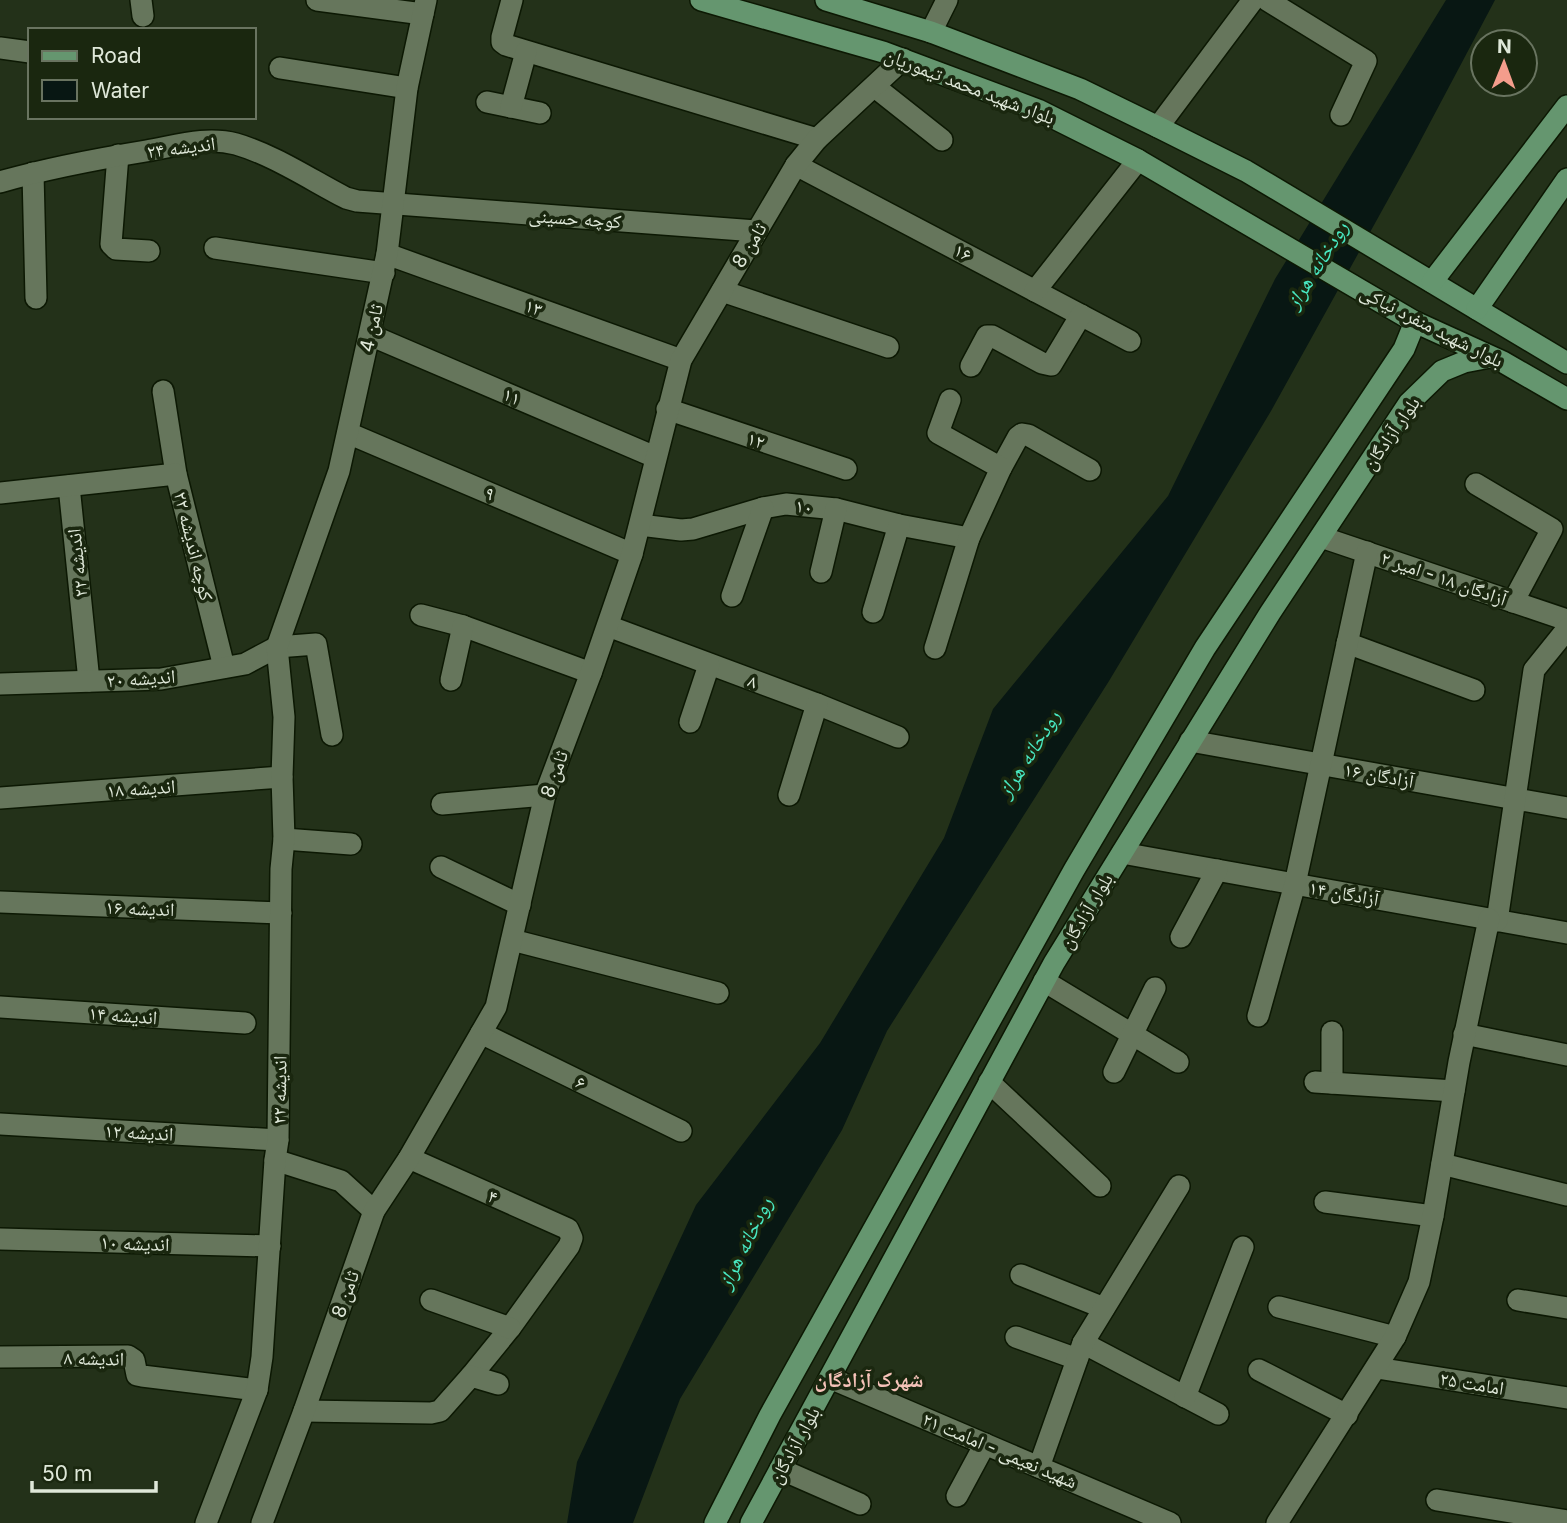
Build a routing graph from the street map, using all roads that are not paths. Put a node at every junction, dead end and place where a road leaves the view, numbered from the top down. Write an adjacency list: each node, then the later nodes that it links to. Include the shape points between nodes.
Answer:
1 (317, 0): 8 (street)
2 (512, 0): 12 (street, via 502,43)
3 (701, 0): 13 (main road, بلوار شهید محمد تیموریان)
4 (826, 0): 9 (main road, بلوار شهید محمد تیموریان)
5 (947, 0): 9 (street)
6 (1252, 0): 23 (street)
7 (1267, 0): 22 (street, via 1366,61)
8 (424, 7): 16 (street, ثامن 4)
9 (931, 32): 21 (main road, بلوار شهید محمد تیموریان, via 1080,89)
10 (0, 48): 11 (street)
11 (28, 52)
12 (526, 52): 19 (street); 24 (street)
13 (903, 60): 15 (street, ثامن 8); 26 (main road, بلوار شهید محمد تیموریان, via 1038,110)
14 (280, 68): 16 (street)
15 (875, 87): 24 (street, ثامن 8); 25 (street)
16 (407, 88): 34 (street, ثامن 4)
17 (487, 102): 19 (street)
18 (1567, 106): 40 (main road)
19 (511, 107): 20 (street)
20 (540, 113)
21 (1130, 114): 23 (main road, بلوار شهید محمد تیموریان); 26 (main road)
22 (1341, 115)
23 (1158, 127): 28 (main road); 30 (main road, بلوار شهید محمد تیموریان)
24 (817, 139): 29 (street, ثامن 8)
25 (942, 140)
26 (1108, 144): 28 (main road, بلوار شهید محمد تیموریان)
27 (118, 155): 31 (street, اندیشه ۲۴); 34 (street, اندیشه ۲۴, via 210,140 235,144 346,198); 38 (street, via 111,244 116,249)
28 (1138, 160): 35 (main road, بلوار شهید محمد تیموریان); 41 (street)
29 (796, 165): 36 (street, ثامن 8); 41 (street, ۱۶)
30 (1246, 171): 40 (main road, بلوار شهید منفرد نیاکی)
31 (33, 173): 33 (street, اندیشه ۲۴); 43 (street)
32 (1567, 179): 44 (main road)
33 (0, 182)
34 (394, 205): 36 (street, کوچه حسینی); 39 (street, ثامن 4)
35 (1226, 209): 46 (main road, بلوار شهید منفرد نیاکی)
36 (756, 231): 42 (street, ثامن 8)
37 (215, 248): 39 (street, ۱۳)
38 (149, 251)
39 (386, 263): 47 (street, ثامن 4); 51 (street, ۱۳)
40 (1432, 282): 44 (main road, بلوار شهید منفرد نیاکی)
41 (1035, 290): 45 (street, ۱۶)
42 (722, 291): 49 (street); 51 (street, ثامن 8)
43 (36, 298)
44 (1477, 309): 52 (main road, بلوار شهید منفرد نیاکی)
45 (1081, 315): 48 (street, ۱۶); 53 (street, via 1051,365 987,336)
46 (1415, 322): 50 (main road, بلوار شهید منفرد نیاکی); 78 (main road, بلوار آزادگان, via 1404,349)
47 (370, 335): 58 (street, ثامن 4); 59 (street, ۱۱)
48 (1130, 341)
49 (888, 347)
50 (1490, 356): 55 (main road, بلوار شهید منفرد نیاکی); 71 (main road, بلوار آزادگان, via 1442,371 1409,402)
51 (681, 360): 57 (street, ثامن 8)
52 (1567, 363)
53 (971, 366)
54 (163, 391): 63 (street)
55 (1567, 399)
56 (950, 400): 60 (street, via 938,433)
57 (667, 409): 59 (street, ثامن 8); 61 (street, ۱۲)
58 (348, 433): 74 (street, ۹); 87 (street, ثامن 4)
59 (655, 457): 69 (street, ثامن 8)
60 (1001, 468): 62 (street, via 1022,434); 72 (street)
61 (846, 469)
62 (1090, 470)
63 (176, 474): 65 (street, کوچه اندیشه ۲۲); 90 (street, کوچه اندیشه ۲۲)
64 (1476, 484): 77 (street, via 1552,529)
65 (69, 485): 66 (street, کوچه اندیشه ۲۲); 93 (street, اندیشه ۲۲)
66 (0, 492)
67 (763, 508): 68 (street, ۱۰, via 786,504); 69 (street, ۱۰, via 693,529); 76 (street)
68 (836, 509): 70 (street, ۱۰); 75 (street)
69 (640, 525): 74 (street, ثامن 8)
70 (899, 525): 72 (street, ۱۰); 79 (street)
71 (1321, 537): 73 (street, آزادگان ۱۸ - امیر ۲); 82 (main road, بلوار آزادگان)
72 (969, 538): 88 (street)
73 (1367, 552): 77 (street, آزادگان ۱۸ - امیر ۲); 86 (street)
74 (632, 554): 84 (street, ثامن 8)
75 (821, 572)
76 (732, 596)
77 (1513, 602): 81 (street, آزادگان ۱۸ - امیر ۲)
78 (1231, 610): 82 (main road); 182 (main road, بلوار آزادگان, via 1060,894 770,1415)
79 (873, 612)
80 (421, 615): 83 (street)
81 (1567, 620)
82 (1263, 625): 100 (main road, بلوار آزادگان)
83 (463, 626): 91 (street); 92 (street)
84 (608, 626): 89 (street, ۸); 91 (street, ثامن 8)
85 (1567, 629): 106 (street, via 1534,670)
86 (1347, 643): 95 (street); 101 (street)
87 (277, 647): 90 (street, اندیشه ۲۰, via 245,664); 98 (street, via 316,644); 102 (street, اندیشه ۲۲, via 284,717)
88 (935, 648)
89 (709, 665): 96 (street, ۸); 97 (street)
90 (224, 667): 93 (street, اندیشه ۲۰, via 161,679)
91 (591, 673): 103 (street, ثامن 8)
92 (451, 680)
93 (89, 681): 94 (street, اندیشه ۲۰)
94 (0, 684)
95 (1474, 690)
96 (817, 704): 99 (street, ۸); 104 (street)
97 (690, 722)
98 (332, 735)
99 (898, 737)
100 (1190, 741): 101 (street, آزادگان ۱۶); 111 (main road, بلوار آزادگان)
101 (1321, 765): 106 (street, آزادگان ۱۶); 114 (street)
102 (282, 777): 105 (street, اندیشه ۱۸); 109 (street, اندیشه ۲۲)
103 (545, 795): 107 (street); 116 (street, ثامن 8)
104 (789, 795)
105 (0, 798)
106 (1515, 800): 108 (street, آزادگان ۱۶); 118 (street)
107 (442, 804)
108 (1567, 808)
109 (284, 839): 110 (street); 117 (street, اندیشه ۲۲)
110 (351, 844)
111 (1122, 853): 113 (street, آزادگان ۱۴); 122 (main road, بلوار آزادگان)
112 (441, 867): 116 (street)
113 (1217, 870): 114 (street, آزادگان ۱۴); 120 (street)
114 (1296, 884): 118 (street, آزادگان ۱۴); 126 (street)
115 (0, 902): 117 (street, اندیشه ۱۶)
116 (520, 905): 121 (street, ثامن 8)
117 (281, 913): 139 (street, اندیشه ۲۲)
118 (1493, 920): 119 (street, آزادگان ۱۴); 131 (street)
119 (1567, 933)
120 (1181, 937)
121 (512, 940): 124 (street); 129 (street, ثامن 8, via 496,1007)
122 (1044, 982): 130 (street); 135 (main road, بلوار آزادگان)
123 (1155, 988): 130 (street)
124 (718, 993)
125 (0, 1007): 127 (street, اندیشه ۱۴)
126 (1258, 1016)
127 (245, 1023)
128 (1332, 1032): 136 (street, via 1323,1083)
129 (481, 1033): 138 (street, ۶); 140 (street, ثامن 8)
130 (1132, 1034): 133 (street); 134 (street)
131 (1464, 1034): 132 (street); 136 (street)
132 (1567, 1055)
133 (1178, 1062)
134 (1114, 1072)
135 (989, 1082): 142 (street); 165 (main road, بلوار آزادگان)
136 (1454, 1091): 141 (street)
137 (0, 1124): 139 (street, اندیشه ۱۲)
138 (681, 1131)
139 (277, 1150): 146 (street, اندیشه ۱۲, via 341,1181); 149 (street, اندیشه ۲۲)
140 (409, 1158): 146 (street, ثامن 8); 157 (street, ۴, via 568,1229 569,1246)
141 (1442, 1164): 144 (street); 147 (street)
142 (1100, 1186)
143 (1179, 1186): 155 (street)
144 (1567, 1195)
145 (1325, 1202): 147 (street)
146 (374, 1211): 170 (street, ثامن 8)
147 (1433, 1216): 159 (street, via 1419,1282)
148 (0, 1239): 149 (street, اندیشه ۱۰)
149 (270, 1247): 167 (street, اندیشه ۲۲)
150 (1243, 1247): 168 (street)
151 (1021, 1275): 155 (street)
152 (431, 1300): 157 (street)
153 (1518, 1300): 156 (street)
154 (1279, 1307): 159 (street)
155 (1104, 1308): 160 (street)
156 (1567, 1308)
157 (510, 1328): 164 (street)
158 (1016, 1337): 160 (street)
159 (1395, 1338): 162 (street)
160 (1080, 1351): 168 (street); 174 (street)
161 (0, 1357): 167 (street, اندیشه ۸, via 128,1356 134,1360 137,1375)
162 (1377, 1368): 169 (street, امامت ۲۵); 172 (street)
163 (1259, 1370): 172 (street)
164 (471, 1376): 166 (street); 170 (street, via 440,1411)
165 (830, 1378): 173 (street, شهید نعیمی - امامت ۲۱); 175 (main road, بلوار آزادگان)
166 (498, 1384)
167 (257, 1390): 180 (street, اندیشه ۲۲)
168 (1185, 1396): 171 (street)
169 (1567, 1398)
170 (304, 1411): 181 (street, ثامن 8)
171 (1218, 1414)
172 (1347, 1415): 185 (street)
173 (985, 1444): 174 (street, شهید نعیمی - امامت ۲۱); 176 (street)
174 (1039, 1467): 184 (street, شهید نعیمی - امامت ۲۱)
175 (780, 1469): 178 (street); 183 (main road, بلوار آزادگان)
176 (957, 1496)
177 (1437, 1500): 179 (street)
178 (860, 1504)
179 (1567, 1521)
180 (206, 1523)
181 (262, 1523)
182 (715, 1523)
183 (751, 1523)
184 (1170, 1523)
185 (1277, 1523)

